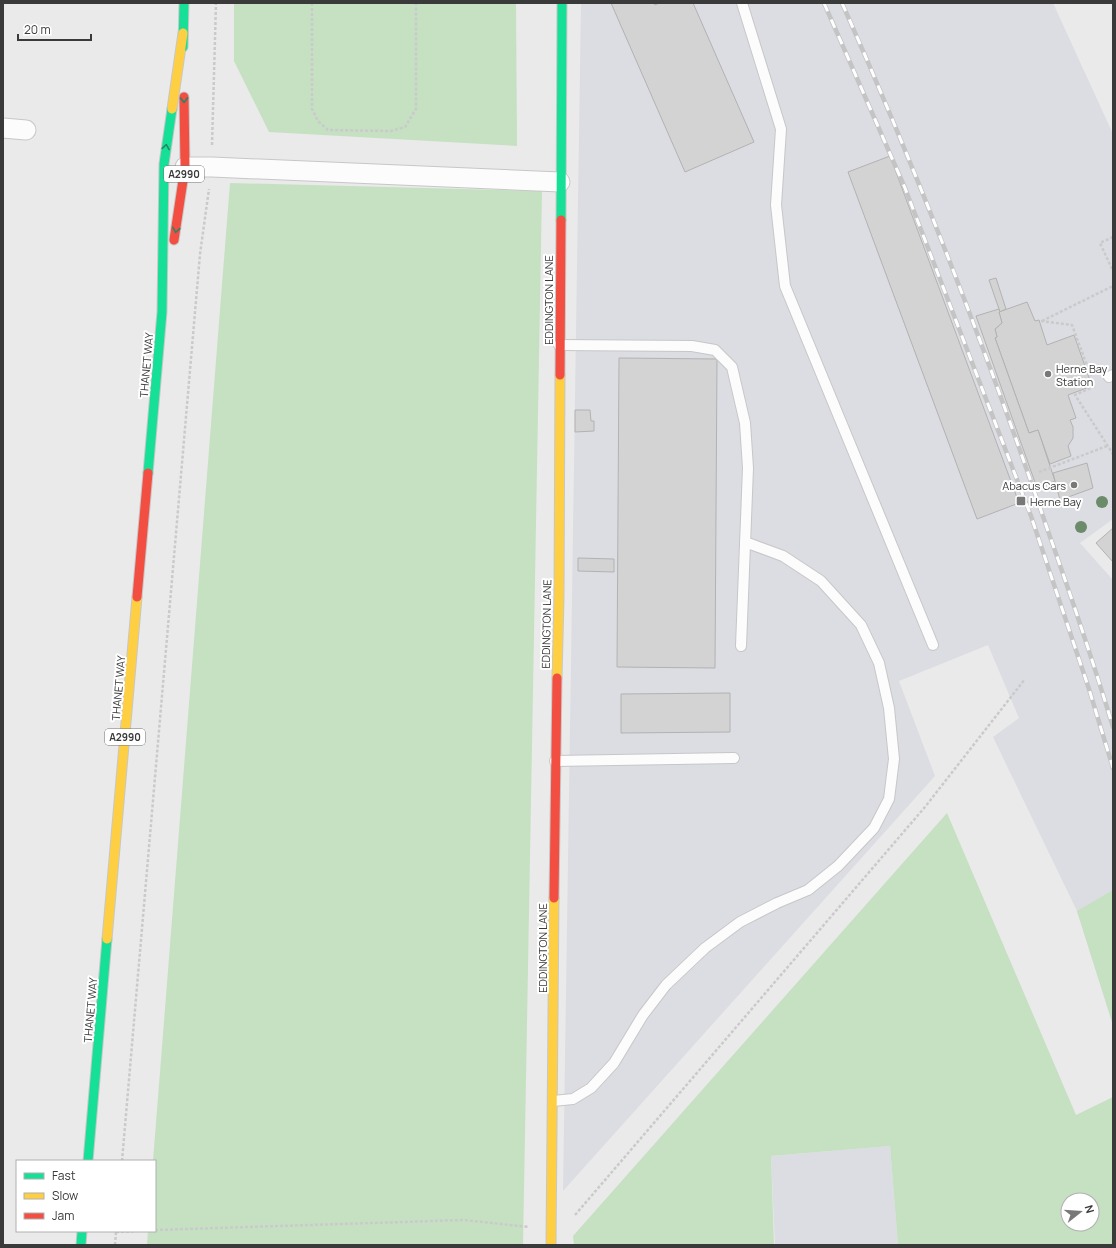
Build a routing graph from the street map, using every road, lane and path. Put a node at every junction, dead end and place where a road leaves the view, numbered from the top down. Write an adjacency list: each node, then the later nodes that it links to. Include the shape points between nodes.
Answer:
1 (184, 3): 7 (main road, THANET WAY / A2990)
2 (216, 3): 11 (path)
3 (312, 3): 4 (path, via 312,109 318,121 328,130 391,131 405,127 416,109)
4 (416, 3)
5 (562, 3): 12 (main road, EDDINGTON LANE)
6 (742, 3): 22 (lane, via 781,129 776,206 785,286)
7 (183, 33): 10 (main road, THANET WAY / A2990, one-way to 10); 16 (main road, THANET WAY / A2990, one-way to 7, via 164,164)
8 (3, 128): 9 (street)
9 (26, 130)
10 (185, 167): 11 (street); 16 (main road, THANET WAY / A2990, one-way to 16)
11 (212, 167): 12 (street); 29 (path, via 200,262)
12 (560, 182): 17 (main road, EDDINGTON LANE)
13 (1113, 237): 14 (path, via 1100,243)
14 (1113, 270)
15 (1113, 286): 18 (path, via 1041,321 1072,325 1095,387 1075,395)
16 (162, 312): 28 (main road, THANET WAY / A2990)
17 (559, 345): 21 (lane, via 692,346 715,350 732,367 745,423 748,468); 26 (main road, EDDINGTON LANE, via 559,597)
18 (1107, 446): 19 (path); 20 (path)
19 (1113, 454)
20 (1039, 472)
21 (745, 542): 23 (lane); 27 (lane, via 783,556 820,581 861,625 879,663 889,708 894,759 889,799 874,828 838,866 808,890 740,922 705,948 666,985 643,1015 614,1063 591,1088 573,1099)
22 (933, 645)
23 (741, 646)
24 (1025, 679): 30 (path, via 925,807 571,1220)
25 (734, 758): 26 (lane)
26 (555, 761): 27 (main road, EDDINGTON LANE)
27 (553, 1101): 30 (main road, EDDINGTON LANE)
28 (88, 1160)
29 (122, 1160)
30 (551, 1229): 31 (path, via 464,1220); 36 (main road, EDDINGTON LANE)
31 (156, 1230)
32 (82, 1232): 34 (main road)
33 (116, 1232): 35 (path)
34 (81, 1245)
35 (115, 1245)
36 (551, 1245)

